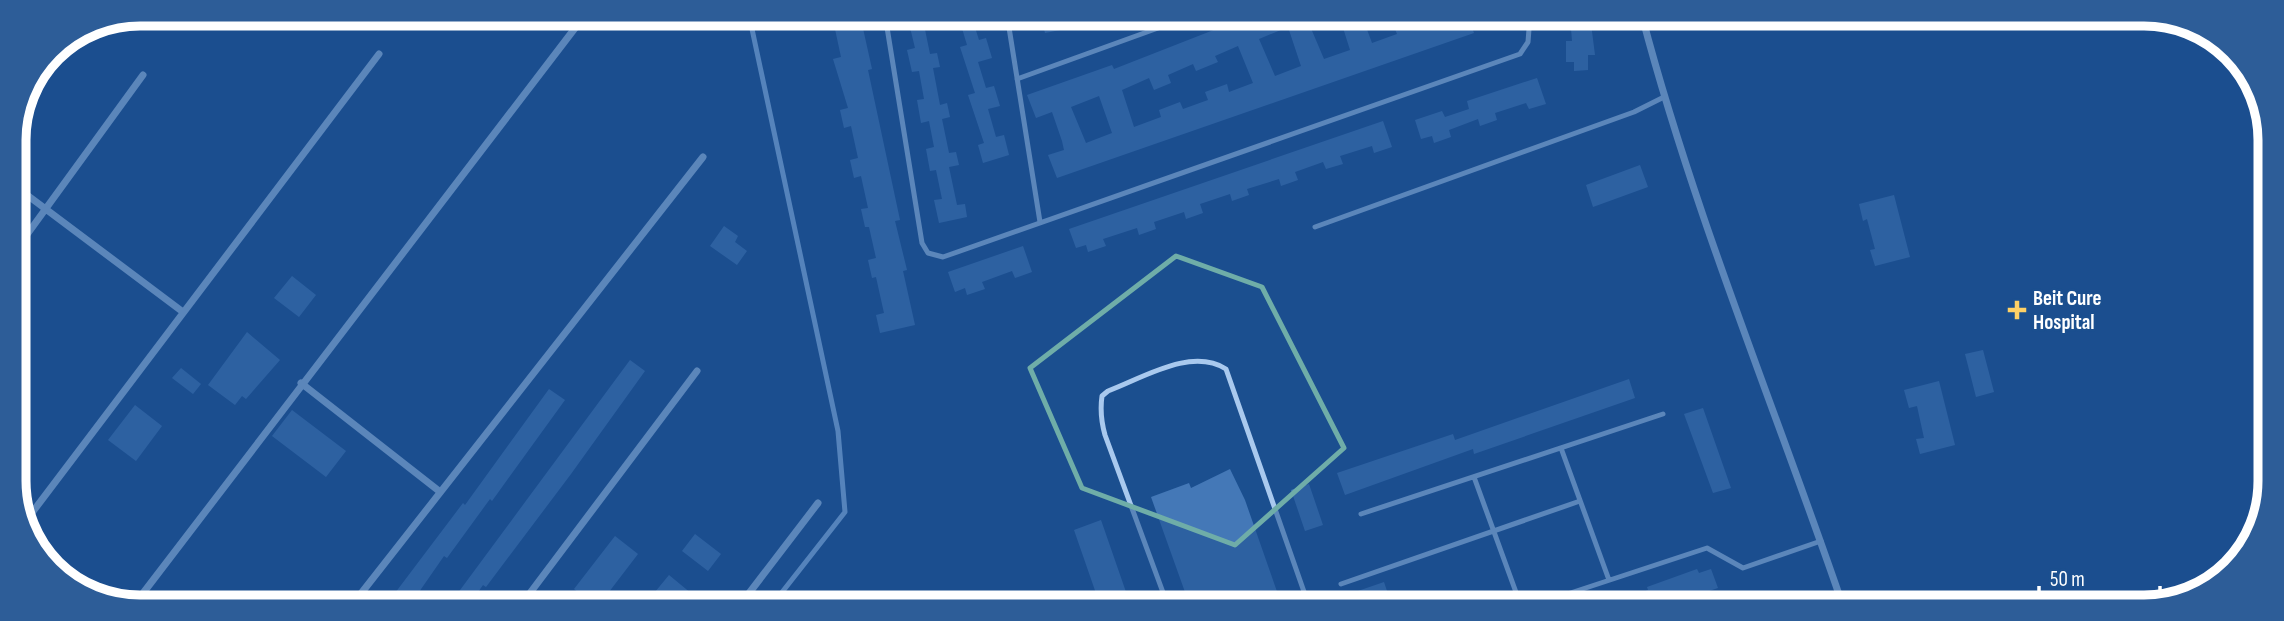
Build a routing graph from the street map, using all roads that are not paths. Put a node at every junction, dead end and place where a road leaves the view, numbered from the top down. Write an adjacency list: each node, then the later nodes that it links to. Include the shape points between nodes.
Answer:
1 (577, 26): 19 (street)
2 (887, 26): 14 (lane, via 922,243 928,253 943,257)
3 (1009, 26): 9 (lane)
4 (1164, 26): 9 (lane)
5 (1529, 26): 14 (lane, via 1528,42 1520,54)
6 (1646, 26): 10 (street)
7 (379, 54): 17 (street)
8 (143, 75): 13 (street)
9 (1017, 79): 14 (lane)
10 (1664, 97): 15 (lane, via 1634,112); 29 (street)
11 (703, 157): 23 (street)
12 (26, 194): 13 (street)
13 (47, 210): 16 (street); 17 (street)
14 (1040, 222)
15 (1315, 227)
16 (26, 237)
17 (183, 312): 26 (street)
18 (697, 371): 34 (street)
19 (301, 383): 23 (street); 32 (street)
20 (1663, 414): 21 (lane)
21 (1561, 448): 22 (lane); 24 (lane)
22 (1474, 477): 27 (lane); 28 (lane)
23 (439, 491): 33 (street)
24 (1580, 501): 28 (lane); 30 (lane)
25 (818, 503): 35 (street)
26 (31, 514)
27 (1361, 514)
28 (1494, 531): 31 (lane); 38 (lane)
29 (1821, 541): 30 (lane, via 1743,568 1707,548); 40 (street)
30 (1609, 580): 39 (lane)
31 (1341, 584)
32 (141, 595)
33 (360, 595)
34 (529, 595)
35 (748, 595)
36 (1164, 595): 37 (lane, via 1105,435 1101,402 1108,391 1200,360 1226,369)
37 (1305, 595)
38 (1517, 595)
39 (1564, 595)
40 (1839, 595)

